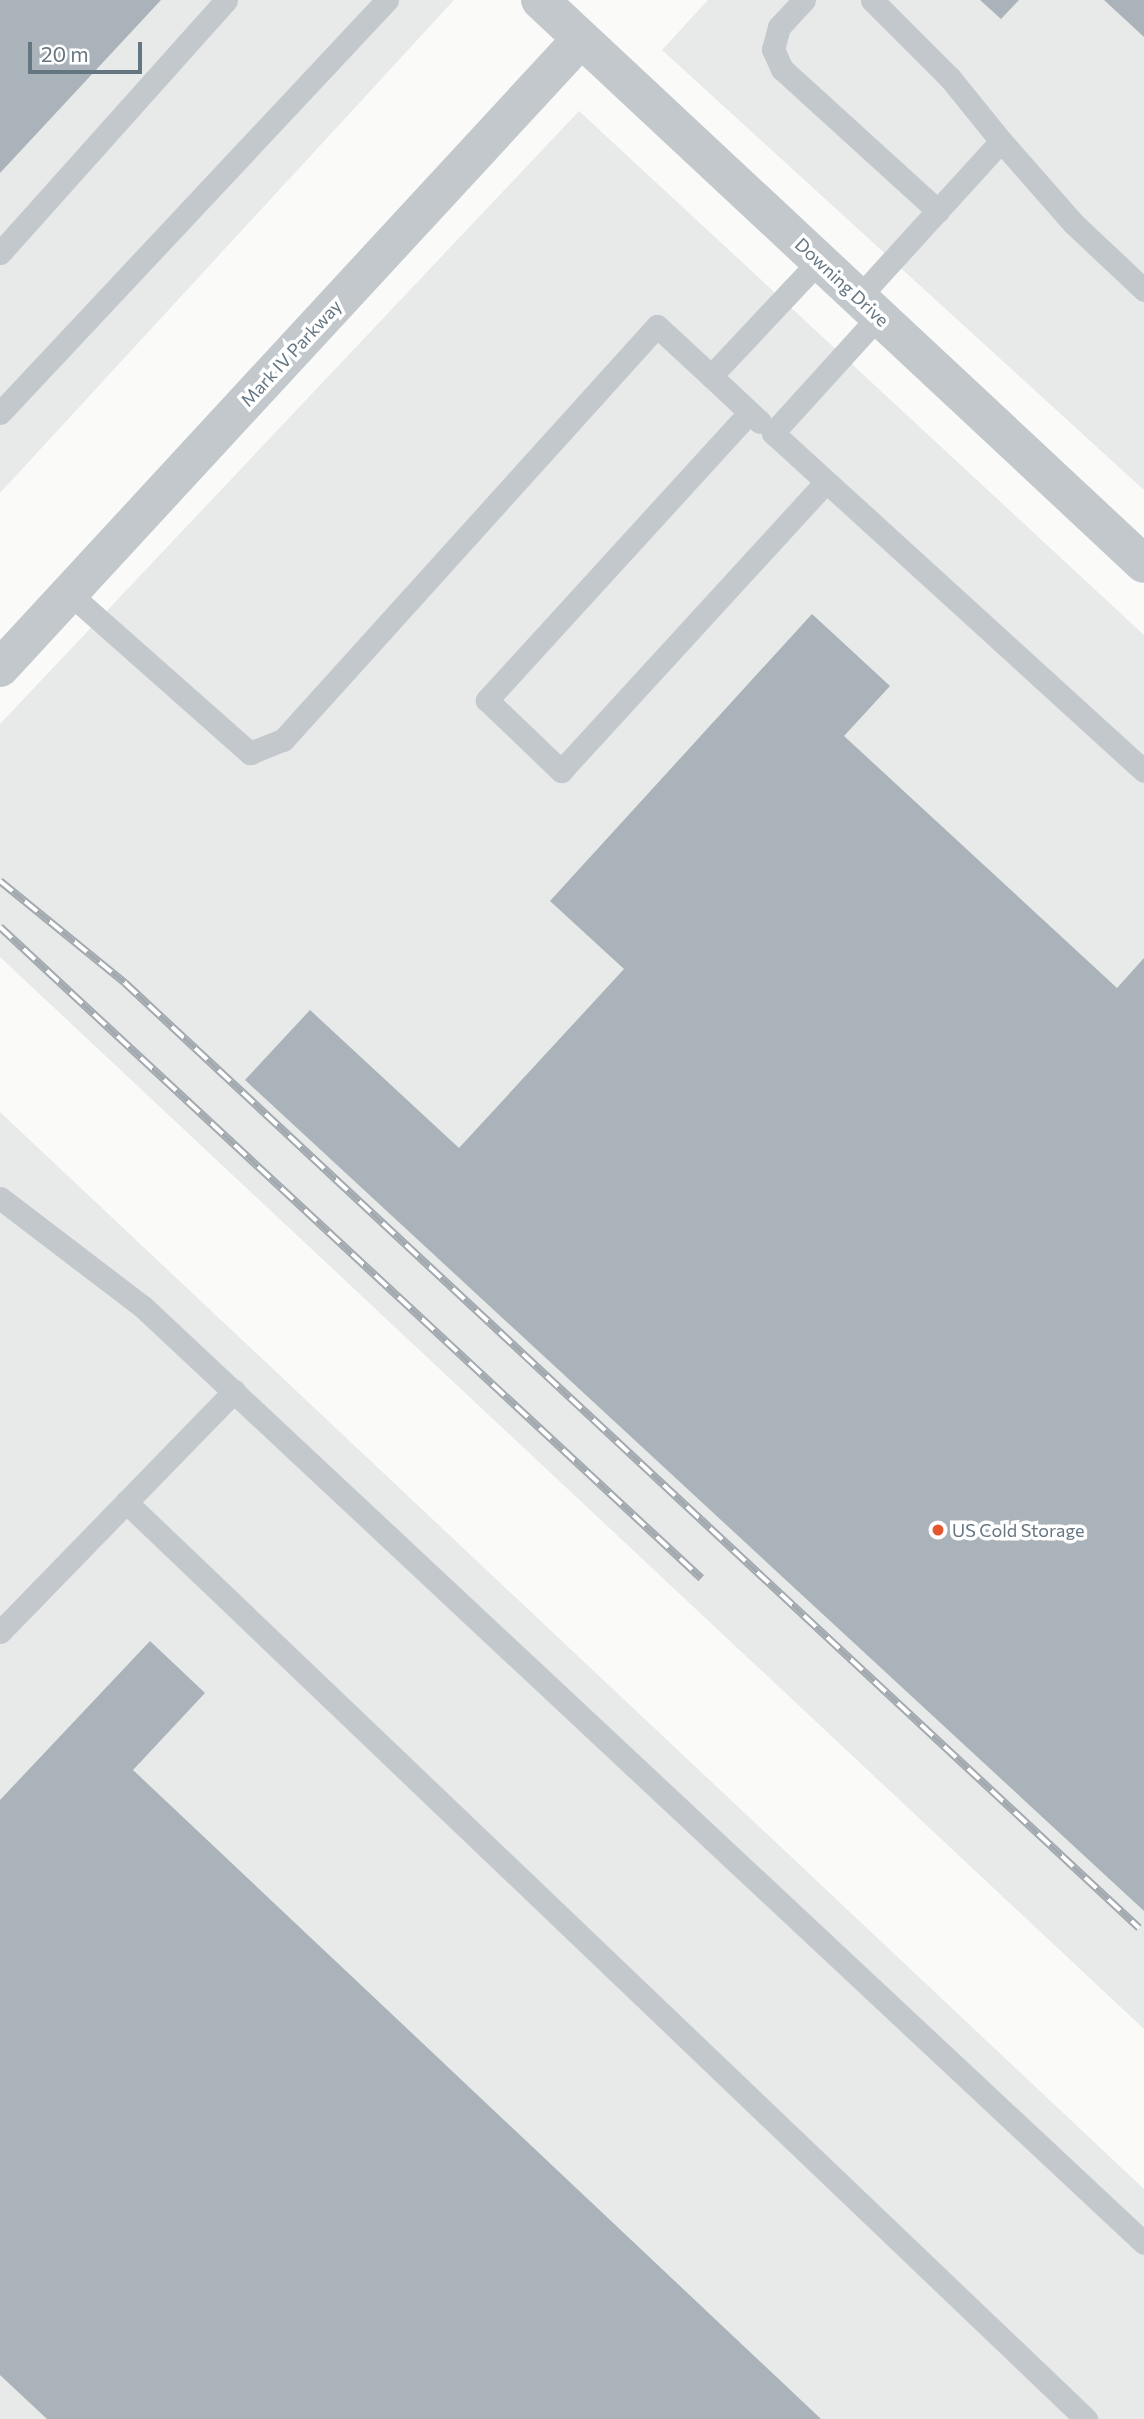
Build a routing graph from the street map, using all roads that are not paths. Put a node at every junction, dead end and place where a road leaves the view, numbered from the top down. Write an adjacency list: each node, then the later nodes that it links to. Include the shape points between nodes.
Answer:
1 (226, 0): 9 (lane)
2 (387, 0): 14 (lane)
3 (540, 0): 6 (street, Downing Drive)
4 (804, 0): 8 (lane, via 779,27 773,48 782,69)
5 (872, 0): 7 (lane, via 950,78)
6 (581, 38): 10 (street, Downing Drive); 19 (street, Mark IV Parkway)
7 (1001, 141): 8 (lane); 11 (lane, via 1073,223)
8 (938, 211): 12 (lane)
9 (0, 253)
10 (820, 261): 12 (street, Downing Drive); 13 (lane)
11 (1144, 290)
12 (869, 307): 16 (lane); 18 (street, Downing Drive)
13 (711, 376): 15 (lane); 19 (lane, via 657,326 283,740 250,753)
14 (0, 413)
15 (749, 413): 16 (lane); 17 (lane, via 487,700 561,771)
16 (773, 433): 17 (lane)
17 (825, 483): 21 (lane)
18 (1144, 564)
19 (69, 593): 20 (street, Mark IV Parkway)
20 (0, 668)
21 (1144, 771)
22 (0, 1198): 23 (lane, via 142,1306)
23 (234, 1391): 24 (lane); 26 (lane)
24 (126, 1502): 25 (lane); 27 (lane)
25 (0, 1632)
26 (1144, 2243)
27 (1086, 2419)

